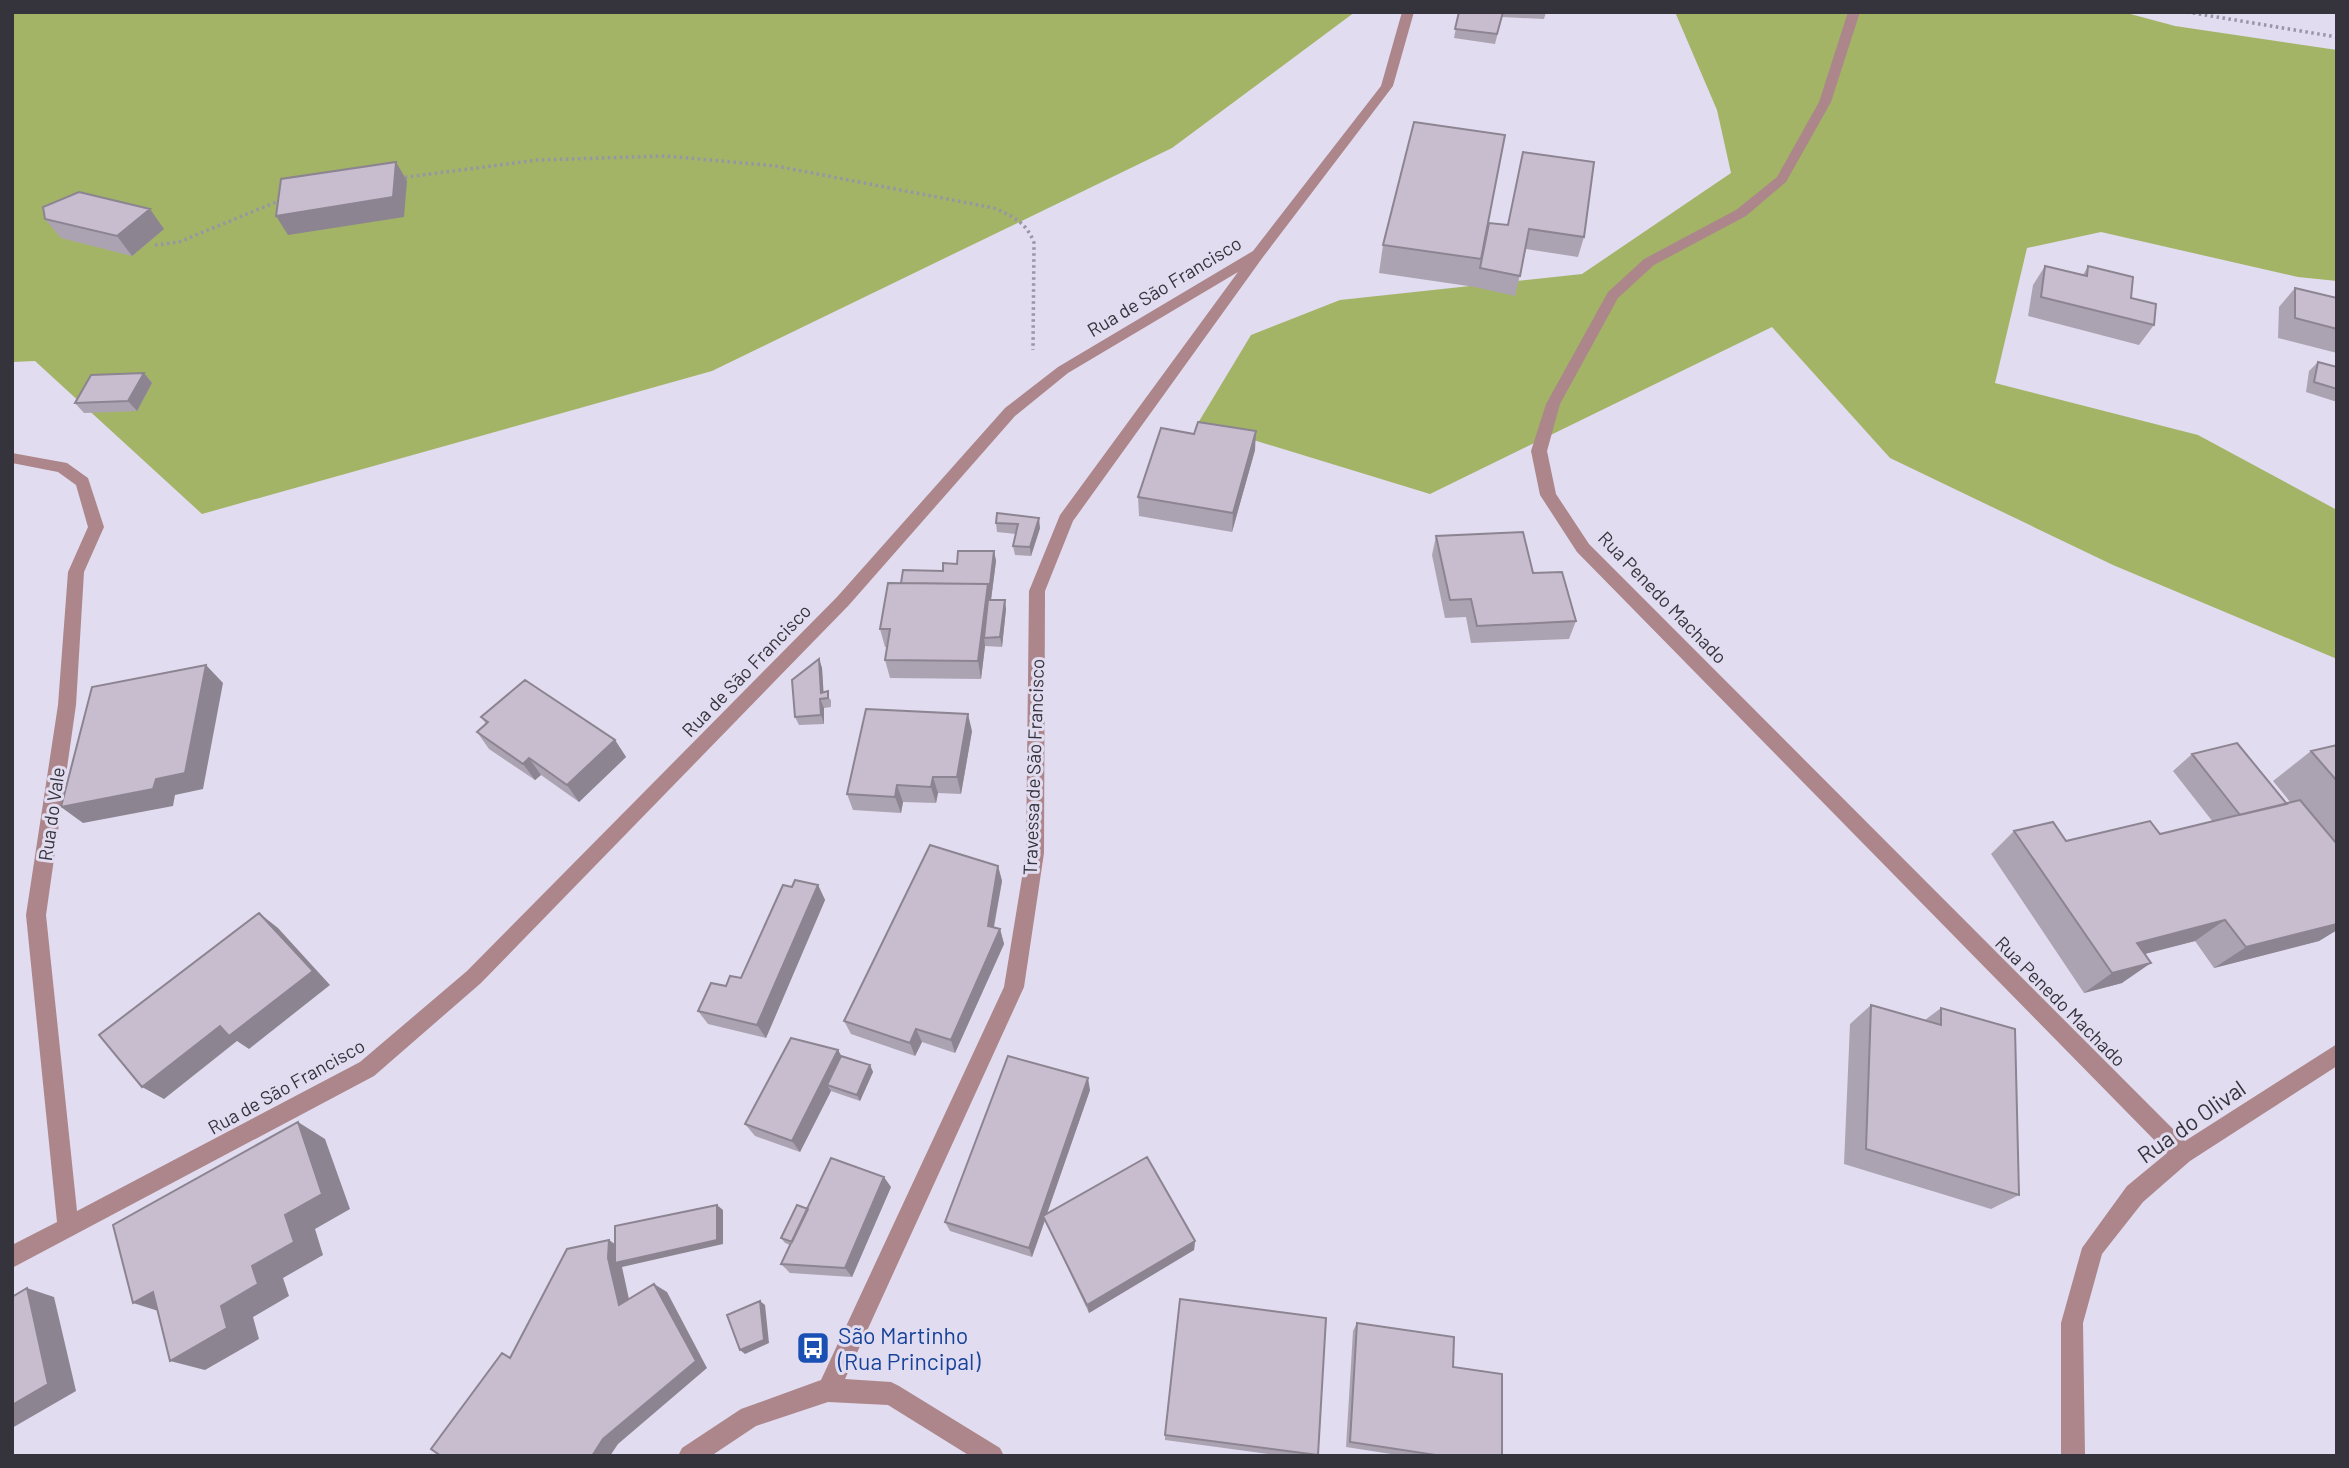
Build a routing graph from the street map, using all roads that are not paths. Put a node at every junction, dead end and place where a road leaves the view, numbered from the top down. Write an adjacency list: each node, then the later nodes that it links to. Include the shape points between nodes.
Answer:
1 (1408, 12): 3 (street, Rua de São Francisco, via 1387,86)
2 (1854, 12): 6 (street, Rua Penedo Machado, via 1825,102 1782,179 1741,213 1649,262 1614,295 1553,404 1539,451 1548,495 1583,548)
3 (1258, 254): 7 (street, Rua de São Francisco, via 1063,370 1010,412 843,601 464,986 367,1069); 9 (street, Travessa de São Francisco, via 1066,519 1037,592 1035,853 1014,987)
4 (12, 458): 7 (street, Rua do Vale, via 62,467 83,482 96,527 76,572 67,705 36,915)
5 (2337, 1054): 6 (street, Rua do Olival)
6 (2183, 1154): 12 (street, Rua do Olival, via 2135,1194 2093,1248 2072,1323)
7 (68, 1227): 8 (street, Rua de São Francisco)
8 (12, 1256)
9 (828, 1390): 10 (street, via 749,1417); 11 (street, via 891,1394)
10 (690, 1456)
11 (992, 1456)
12 (2073, 1456)

